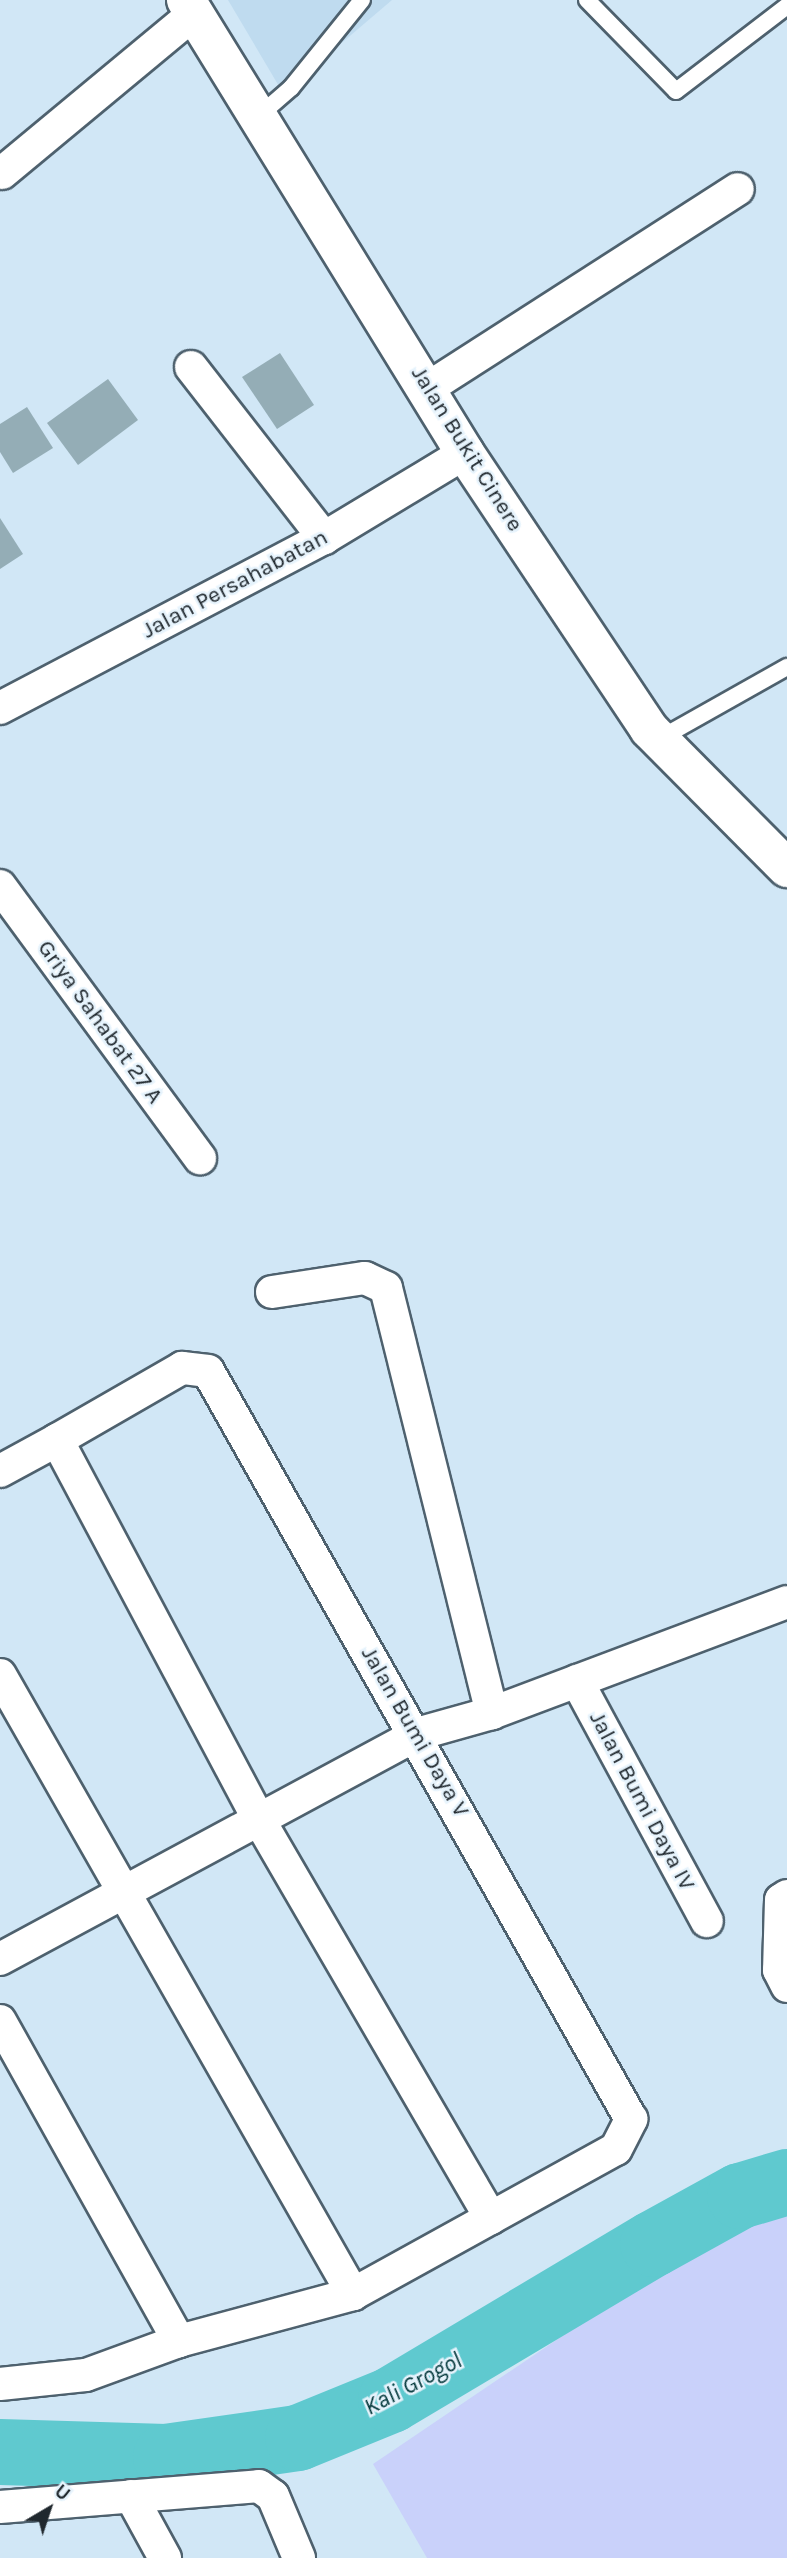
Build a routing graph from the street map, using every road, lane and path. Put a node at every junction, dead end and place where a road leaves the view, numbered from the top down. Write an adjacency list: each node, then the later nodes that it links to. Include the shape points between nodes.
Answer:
1 (362, 0): 5 (lane, via 291,88)
2 (587, 0): 3 (lane, via 676,91 686,90)
3 (787, 6)
4 (190, 7): 5 (main road, Jalan Bukit Cinere); 6 (street)
5 (261, 114): 9 (main road, Jalan Bukit Cinere)
6 (2, 173)
7 (738, 189): 9 (street)
8 (191, 367): 11 (street)
9 (428, 388): 10 (main road, Jalan Bukit Cinere)
10 (464, 453): 11 (street, Jalan Persahabatan); 14 (main road, Jalan Bukit Cinere)
11 (324, 538): 13 (street, Jalan Persahabatan)
12 (787, 667): 14 (lane)
13 (0, 708)
14 (657, 740): 15 (main road, Jalan Bukit Cinere)
15 (787, 868)
16 (0, 886): 17 (street, Griya Sahabat 27 A)
17 (200, 1158)
18 (272, 1292): 24 (street, via 365,1278 386,1288)
19 (57, 1440): 20 (street); 25 (street, Jalan Bumi Daya V, via 182,1368 208,1371); 26 (street)
20 (0, 1471)
21 (787, 1602): 23 (street)
22 (0, 1675): 27 (street)
23 (577, 1681): 24 (street); 29 (street, Jalan Bumi Daya IV)
24 (492, 1713): 25 (street)
25 (417, 1734): 26 (street); 33 (street, Jalan Bumi Daya V, via 631,2119 616,2149)
26 (258, 1818): 27 (street); 33 (street)
27 (121, 1893): 30 (street); 34 (street)
28 (787, 1896): 31 (street, via 781,1900 779,1970)
29 (707, 1921)
30 (0, 1959)
31 (787, 1986)
32 (0, 2021): 35 (street)
33 (491, 2218): 34 (street)
34 (353, 2294): 35 (street)
35 (179, 2341): 36 (street, via 86,2375)
36 (3, 2380)
37 (131, 2496): 38 (street); 39 (street); 40 (street, via 268,2489)
38 (0, 2507)
39 (165, 2558)
40 (299, 2558)

